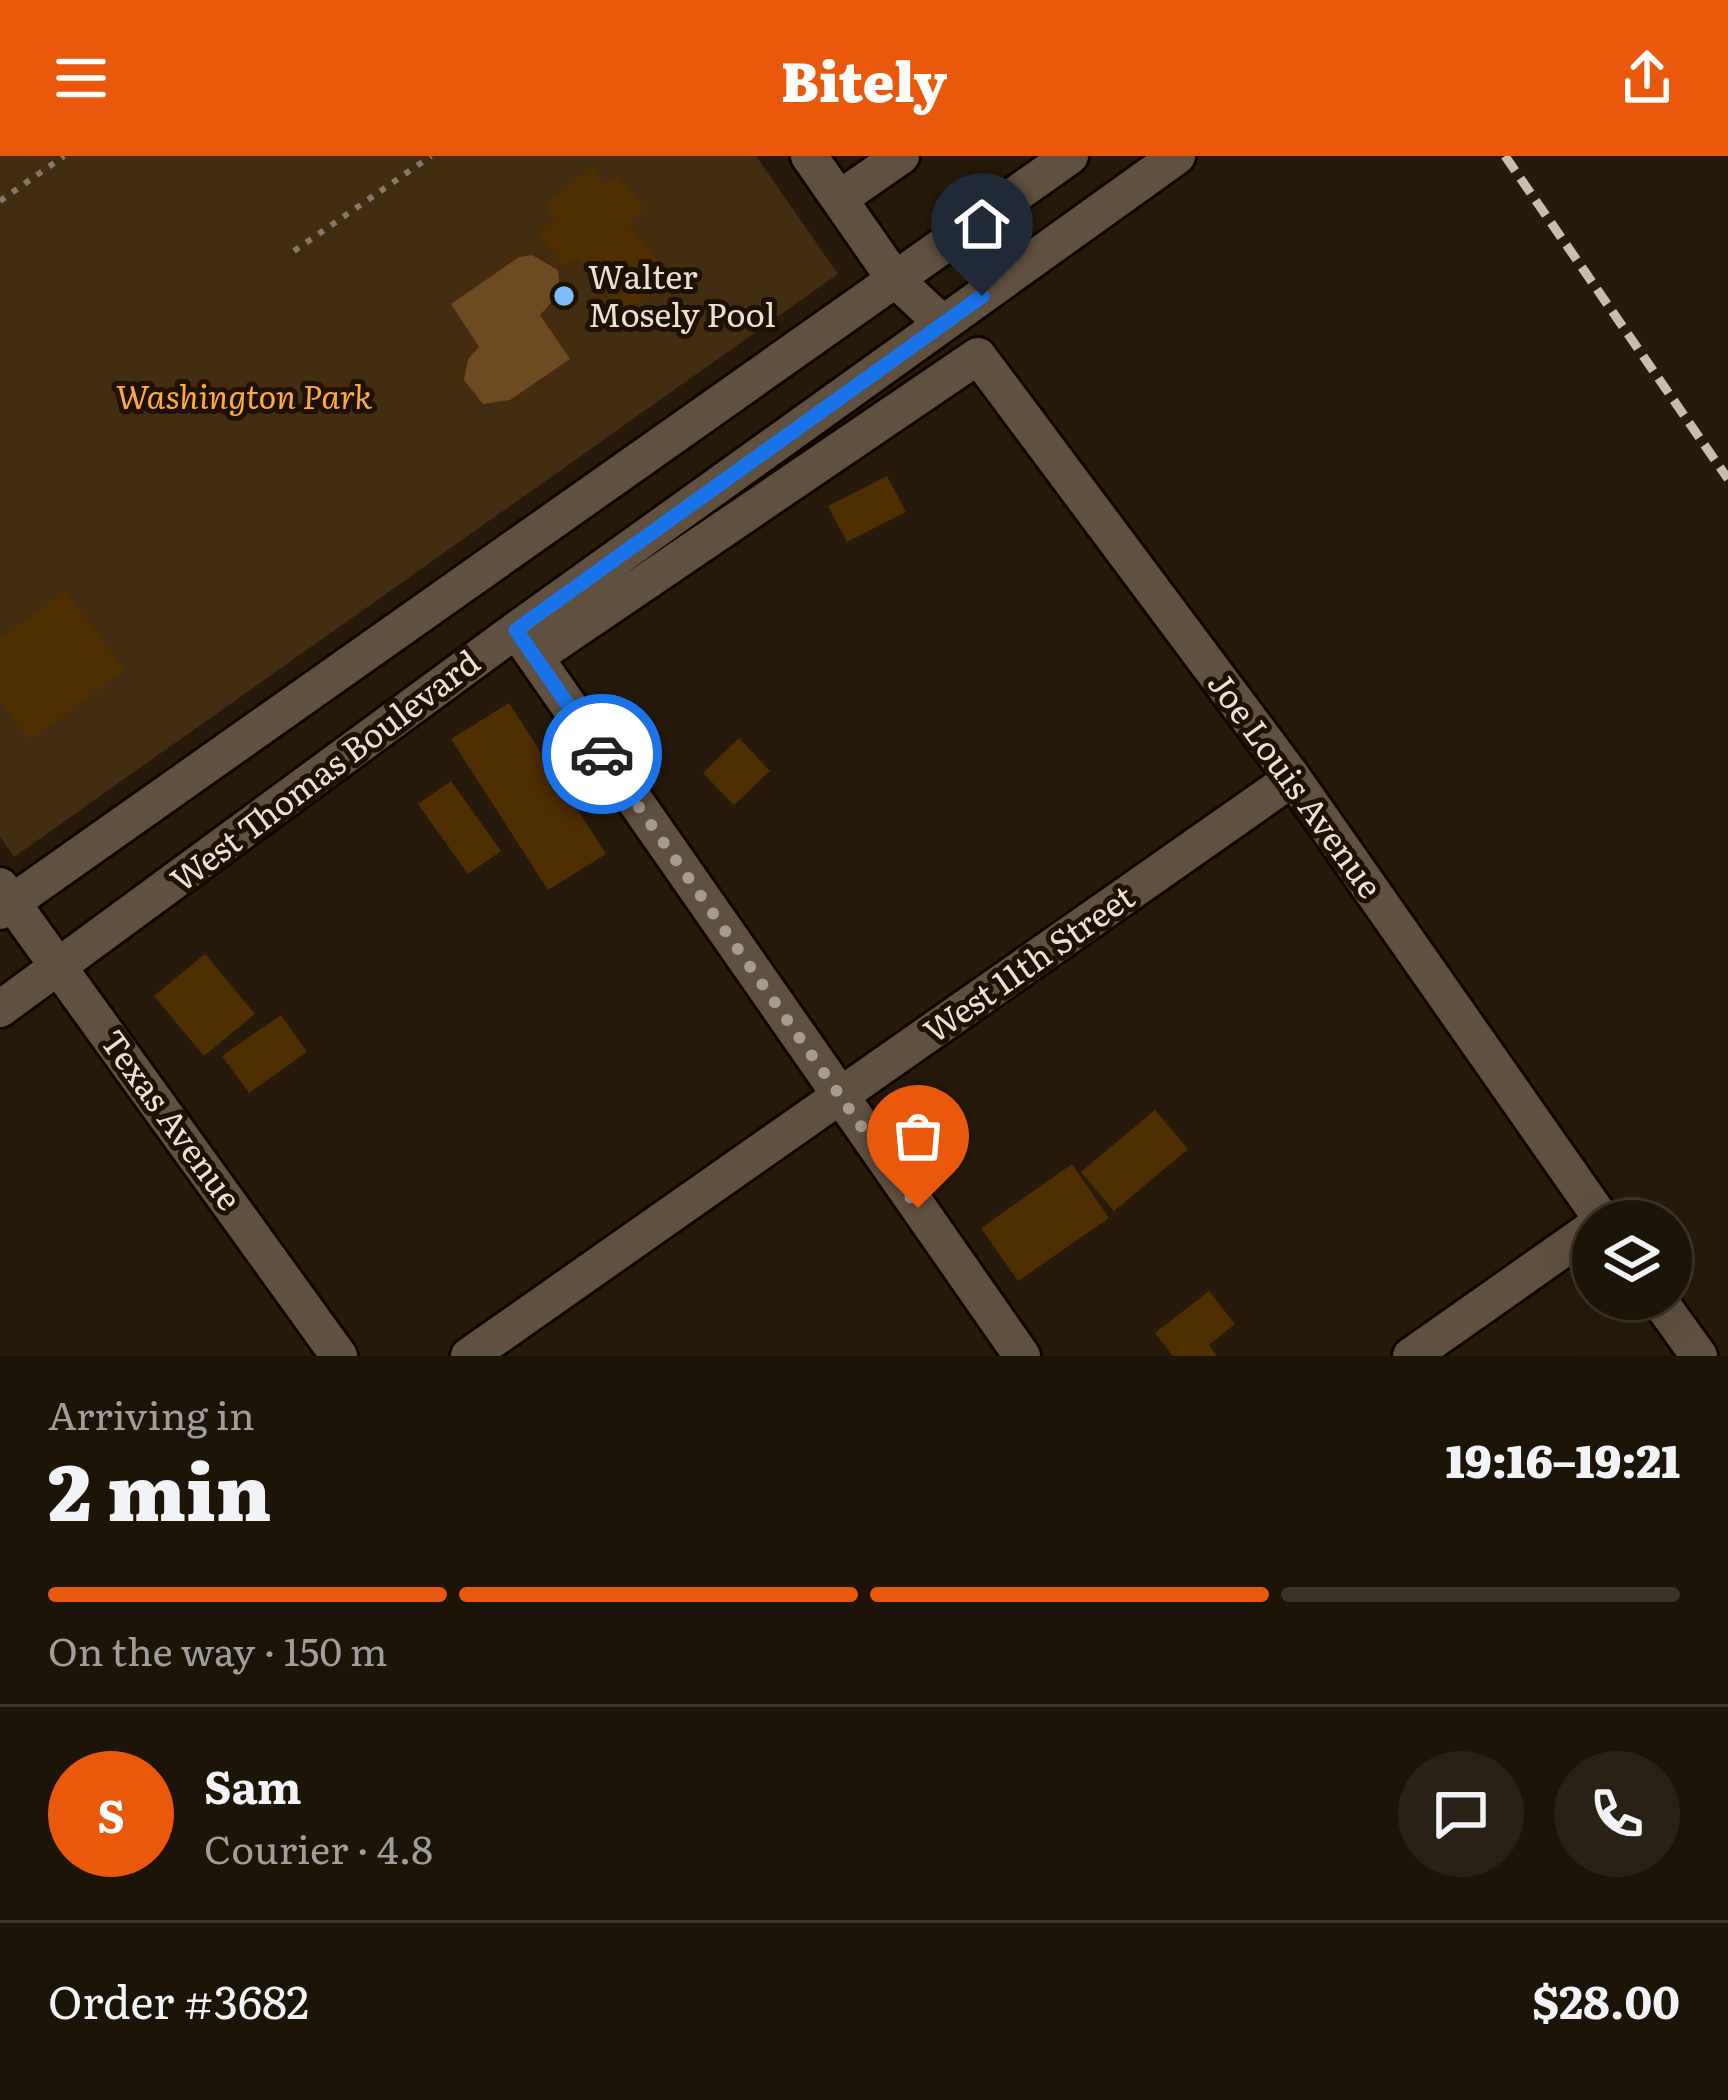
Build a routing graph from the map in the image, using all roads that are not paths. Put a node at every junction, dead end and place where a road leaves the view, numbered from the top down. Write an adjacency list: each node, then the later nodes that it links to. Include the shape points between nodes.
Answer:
1 (809, 156): 5 (street)
2 (901, 156): 5 (street)
3 (1070, 156): 6 (street, West Thomas Boulevard)
4 (1177, 156): 7 (street, West Thomas Boulevard)
5 (839, 199): 6 (street)
6 (894, 278): 7 (street); 10 (street, West Thomas Boulevard)
7 (943, 324): 8 (street, West Thomas Boulevard)
8 (525, 644): 9 (street, Joe Louis Avenue, via 978,356); 11 (street, West Thomas Boulevard); 13 (street)
9 (1293, 778): 13 (street, West 11th Street); 14 (street, Joe Louis Avenue)
10 (4, 900): 11 (street, Texas Avenue)
11 (61, 967): 12 (street, West Thomas Boulevard); 17 (street, Texas Avenue)
12 (0, 1009)
13 (840, 1096): 18 (street, West 11th Street); 19 (street)
14 (1588, 1200)
15 (1572, 1243): 20 (street)
16 (1673, 1320): 21 (street)
17 (339, 1356)
18 (469, 1356)
19 (1022, 1356)
20 (1412, 1356)
21 (1699, 1356)

